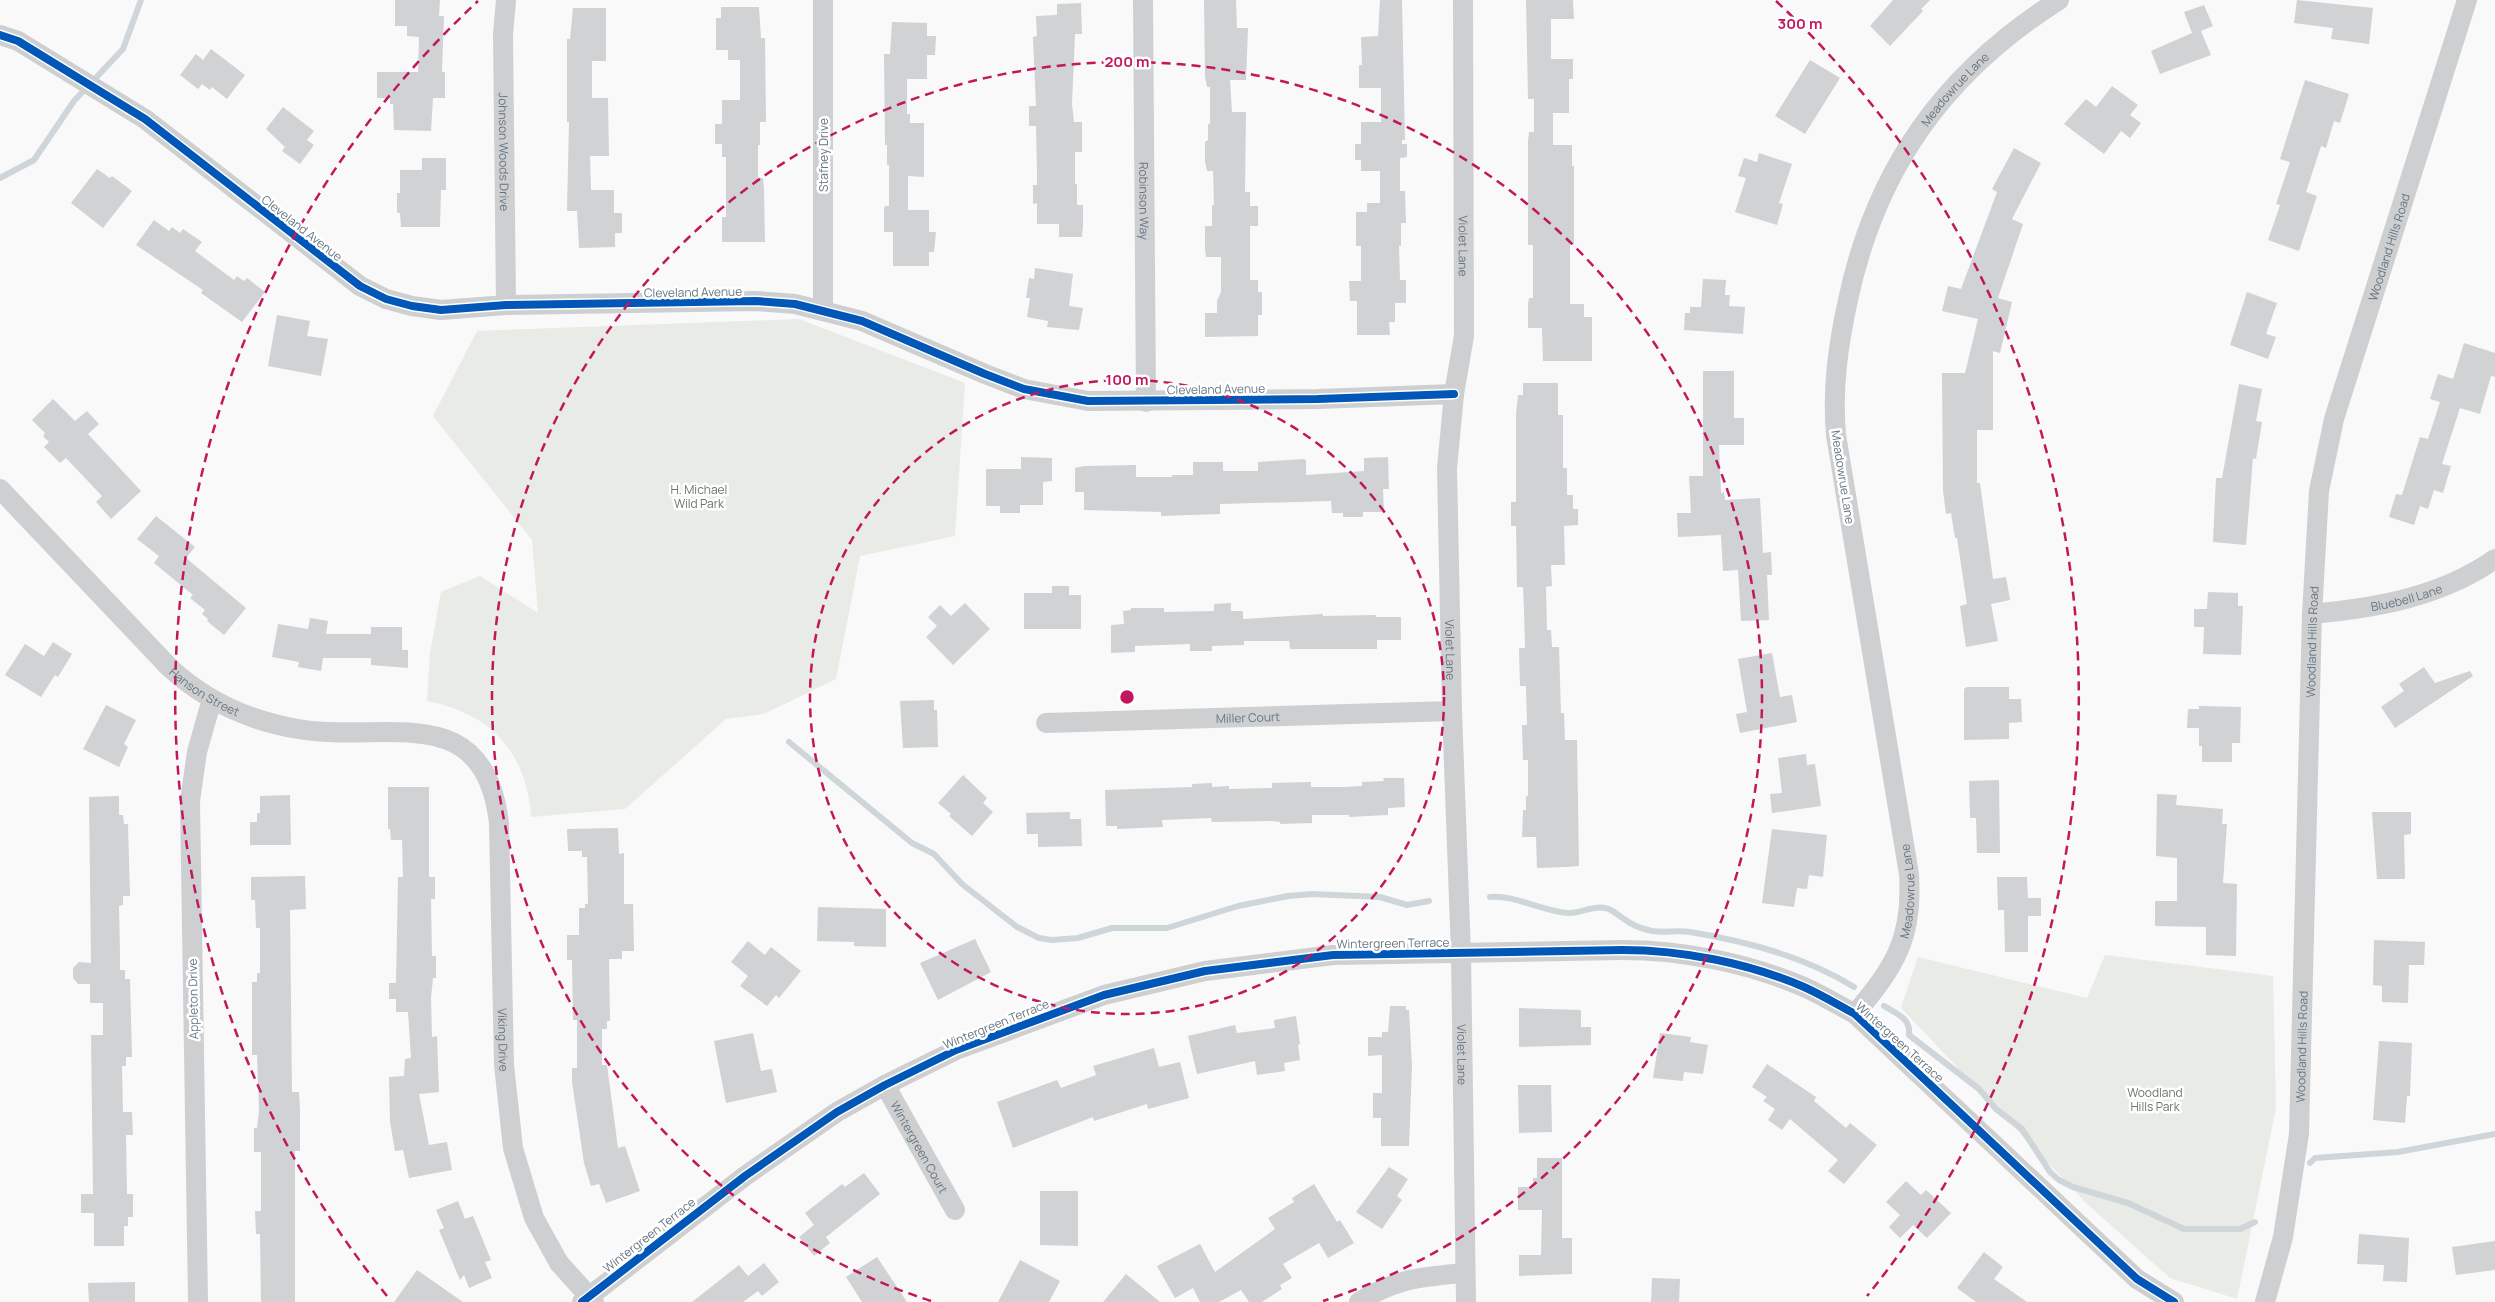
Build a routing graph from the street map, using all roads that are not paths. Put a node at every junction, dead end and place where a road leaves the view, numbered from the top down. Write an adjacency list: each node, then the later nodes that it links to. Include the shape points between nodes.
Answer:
1 (506, 0): 8 (street, Johnson Woods Drive, via 503,34)
2 (823, 0): 9 (street, Stafney Drive)
3 (1143, 0): 11 (street, Robinson Way)
4 (1464, 0): 10 (street, Violet Lane, via 1464,328)
5 (2059, 0): 20 (street, Meadowrue Lane, via 2019,26 1966,73 1923,123 1904,151 1874,210 1862,242 1837,350 1836,436 1911,901 1898,953 1886,977)
6 (2467, 0): 14 (street, Woodland Hills Road, via 2328,442 2316,516)
7 (0, 35): 8 (street, Cleveland Avenue, via 18,41 145,119 360,286 386,299 441,310)
8 (506, 305): 9 (street, Cleveland Avenue, via 756,301)
9 (823, 309): 11 (street, Cleveland Avenue, via 862,321 1024,389 1088,401)
10 (1454, 394): 11 (street, Cleveland Avenue); 16 (street, Violet Lane, via 1447,468)
11 (1146, 402)
12 (0, 489): 15 (street, Hanson Street, via 170,668)
13 (2495, 559): 14 (street, Bluebell Lane, via 2466,577 2410,598 2353,610)
14 (2312, 614): 29 (street, Woodland Hills Road, via 2299,1134 2283,1237)
15 (212, 699): 18 (street, Hanson Street, via 237,712 299,730 410,732 436,736 456,744); 25 (street, Appleton Drive, via 197,752 190,801)
16 (1452, 711): 17 (street, Miller Court); 19 (street, Violet Lane)
17 (1046, 722)
18 (477, 759): 24 (street, Viking Drive, via 496,798 499,823 504,1065 513,1148 534,1218 559,1263)
19 (1461, 953): 20 (street, Wintergreen Terrace, via 1633,950 1694,956 1769,974 1805,987); 21 (street, Wintergreen Terrace, via 1333,954 1205,971 1104,995 1030,1021 956,1050); 23 (street, Violet Lane)
20 (1855, 1014): 28 (street, Wintergreen Terrace, via 2137,1279)
21 (885, 1085): 22 (street, Wintergreen Court); 24 (street, Wintergreen Terrace, via 835,1114 745,1176)
22 (955, 1210)
23 (1464, 1273): 26 (street, via 1403,1280); 27 (street, Violet Lane)
24 (588, 1300)
25 (198, 1302)
26 (1359, 1302)
27 (1466, 1302)
28 (2174, 1302)
29 (2265, 1302)

